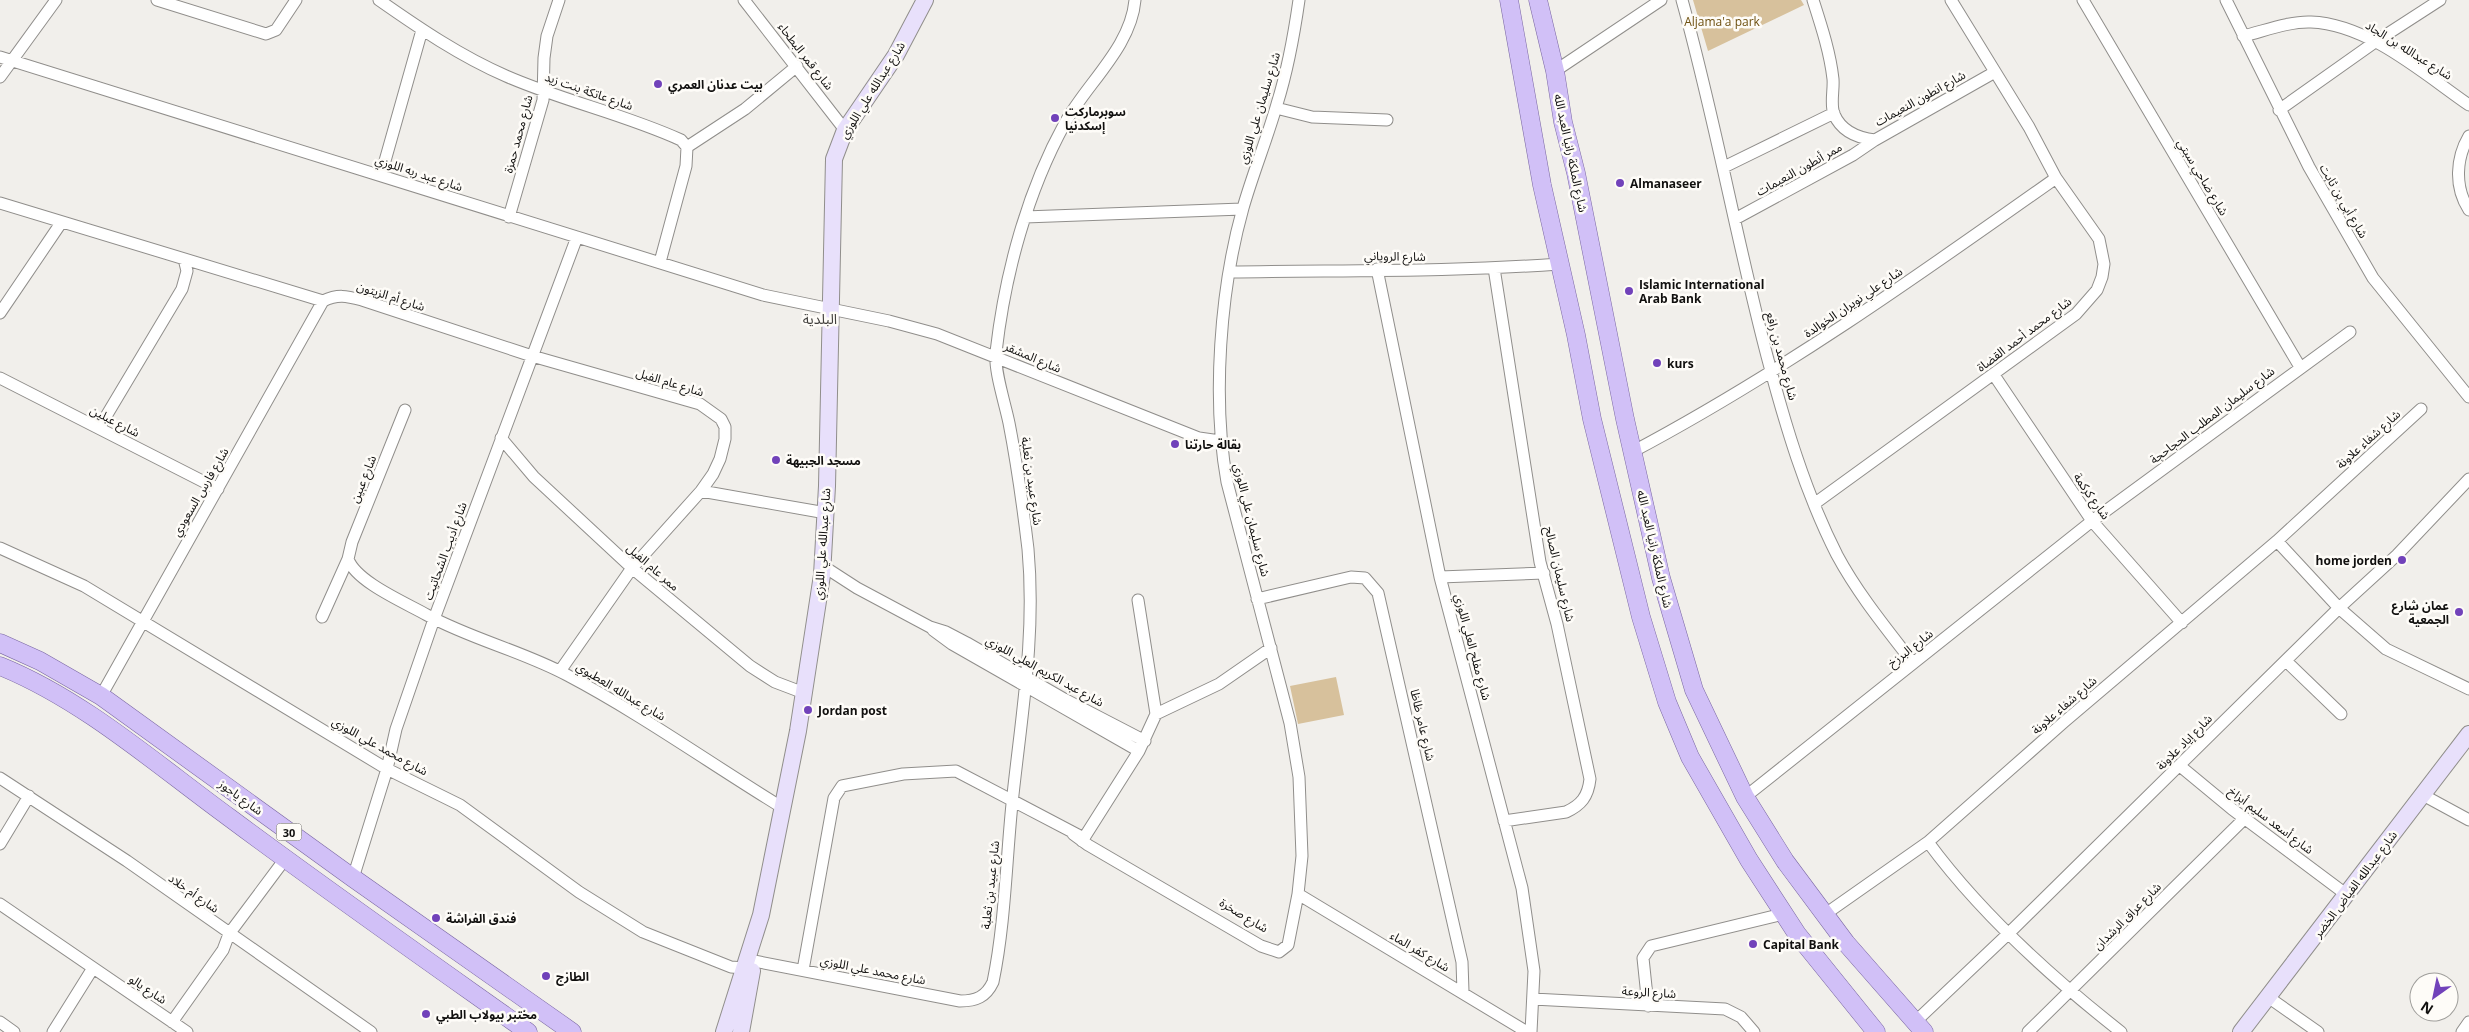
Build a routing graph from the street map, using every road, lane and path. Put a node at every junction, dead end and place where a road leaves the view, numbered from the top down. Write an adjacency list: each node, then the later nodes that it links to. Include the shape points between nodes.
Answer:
1 (56, 0): 22 (street)
2 (158, 0): 3 (street, via 266,34 276,30)
3 (296, 0)
4 (379, 0): 19 (street, شارع عاتكة بنت زيد)
5 (559, 0): 27 (street, شارع محمد حمزة, via 548,36)
6 (744, 0): 23 (street, شارع قمر البطحاء)
7 (925, 0): 33 (street, شارع عبدالله علي اللوزي, via 896,54)
8 (1135, 0): 44 (street, شارع عبيد بن ثعلبة, via 1134,14 1120,43 1066,122)
9 (1299, 0): 29 (street, شارع سليمان علي اللوزي)
10 (1509, 0): 50 (main road)
11 (1538, 0): 24 (main road, شارع الملكة رانيا العبد الله)
12 (1661, 0): 24 (street)
13 (1682, 0): 37 (street, شارع محمد بن رافع, via 1704,76)
14 (1812, 0): 31 (street, via 1822,27 1833,78)
15 (1951, 0): 25 (street, شارع محمد أحمد القضاة)
16 (2083, 0): 60 (street, شارع ضاحي سبتي)
17 (2226, 0): 20 (street, شارع أبي بن ثابت)
18 (2440, 0): 21 (street)
19 (422, 30): 27 (street, شارع عاتكة بنت زيد, via 469,58); 38 (street)
20 (2243, 36): 21 (street, شارع عبدالله بن الجاد, via 2309,22 2350,29); 30 (street, شارع أبي بن ثابت)
21 (2375, 42): 28 (street, شارع عبدالله بن الجاد); 30 (street)
22 (6, 59): 26 (street); 38 (street, شارع عبد ربه اللوزي)
23 (797, 66): 33 (street, شارع قمر البطحاء); 36 (street, via 745,109)
24 (1555, 71): 70 (main road, شارع الملكة رانيا العبد الله)
25 (1995, 72): 35 (street, شارع انطون النعيمات); 39 (street, شارع محمد أحمد القضاة)
26 (0, 77)
27 (543, 90): 36 (street, شارع عاتكة بنت زيد, via 666,133); 43 (street, شارع محمد حمزة, via 543,100)
28 (2469, 105)
29 (1276, 108): 32 (street, via 1312,117); 41 (street, شارع سليمان علي اللوزي)
30 (2279, 110): 64 (street, شارع أبي بن ثابت, via 2374,278)
31 (1834, 113): 35 (street, شارع انطون النعيمات, via 1850,133); 37 (street)
32 (1387, 120)
33 (845, 130): 55 (street, شارع عبدالله علي اللوزي, via 834,159)
34 (2469, 136): 42 (street, via 2459,157 2458,169)
35 (1875, 140): 45 (street, ممر أنطون النعيمات)
36 (687, 147): 49 (street, via 686,166)
37 (1724, 167): 45 (street, شارع محمد بن رافع)
38 (381, 175): 43 (street, شارع عبد ربه اللوزي)
39 (2056, 178): 61 (street, شارع علي نويران الخوالدة, via 1882,300); 62 (street, شارع محمد أحمد القضاة, via 2099,239 2104,264 2102,276 2097,290 2076,314)
40 (0, 203): 46 (street, شارع أم الزيتون)
41 (1242, 209): 44 (street); 53 (street, شارع سليمان علي اللوزي)
42 (2469, 210)
43 (509, 217): 47 (street, شارع عبد ربه اللوزي)
44 (1025, 217): 59 (street, شارع عبيد بن ثعلبة, via 1006,293)
45 (1735, 219): 61 (street, شارع محمد بن رافع, via 1748,285)
46 (61, 223): 48 (street, شارع أم الزيتون); 56 (street)
47 (577, 237): 49 (street, شارع عبد ربه اللوزي); 58 (street, شارع أديب الشحاتيت)
48 (184, 259): 54 (street, شارع أم الزيتون); 67 (street, via 187,271 182,289)
49 (660, 262): 55 (street, شارع عبد ربه اللوزي, via 763,295)
50 (1559, 264): 51 (street, شارع الروياني); 125 (main road, via 1592,419 1640,617 1667,702 1694,764)
51 (1494, 268): 52 (street, شارع الروياني); 82 (street, شارع سليمان الصالح)
52 (1377, 269): 53 (street, شارع الروياني); 83 (street, شارع مفلح العلي اللوزي)
53 (1230, 272): 69 (street, شارع سليمان علي اللوزي, via 1223,316)
54 (322, 301): 58 (street, شارع أم الزيتون, via 343,295); 72 (street, شارع فارس السعودي)
55 (831, 309): 59 (street, شارع المشقر, via 937,334); 75 (street, شارع عبدالله علي اللوزي)
56 (0, 313)
57 (2350, 332): 60 (street, شارع سليمان المطلب الحجاحجة)
58 (532, 356): 68 (street, شارع أديب الشحاتيت); 73 (street, شارع عام الفيل, via 685,399 712,410 721,418 725,439 720,460)
59 (996, 356): 69 (street, شارع المشقر, via 1200,438); 97 (street, شارع عبيد بن ثعلبة, via 1028,551 1031,609)
60 (2300, 367): 76 (street, شارع سليمان المطلب الحجاحجة)
61 (1771, 370): 70 (street, شارع علي نويران الخوالدة); 74 (street, شارع محمد بن رافع, via 1789,436)
62 (1994, 375): 74 (street, شارع محمد أحمد القضاة); 76 (street, شارع كركمة)
63 (0, 378): 67 (street, شارع عبلين)
64 (2469, 397)
65 (2421, 409): 77 (street, شارع شفاء علاونة)
66 (405, 410): 79 (street, شارع عبين, via 352,542)
67 (99, 428): 72 (street, شارع عبلين)
68 (502, 438): 81 (street, ممر عام الفيل, via 534,477); 88 (street, شارع أديب الشحاتيت)
69 (1220, 441): 84 (street, شارع سليمان علي اللوزي, via 1227,482)
70 (1632, 452): 111 (main road, شارع الملكة رانيا العبد الله, via 1661,578 1694,690)
71 (2469, 479): 86 (street, شارع إياد علاونة, via 2397,555)
72 (218, 489): 89 (street, شارع فارس السعودي)
73 (701, 491): 75 (street); 81 (street, شارع عام الفيل)
74 (1814, 504): 94 (street, شارع محمد بن رافع, via 1838,557 1863,598)
75 (826, 513): 80 (street, شارع عبدالله علي اللوزي)
76 (2092, 522): 90 (street, شارع كركمة); 94 (street, شارع البرزخ)
77 (2277, 541): 86 (street); 90 (street, شارع شفاء علاونة)
78 (0, 548): 89 (street, شارع محمد علي اللوزي, via 84,586)
79 (348, 560): 87 (street, شارع عبين); 88 (street, via 356,573)
80 (823, 566): 97 (street, شارع عبد الكريم العلي اللوزي, via 930,627 947,642); 99 (street, شارع عبدالله علي اللوزي)
81 (632, 568): 96 (street, شارع عام الفيل); 99 (street, ممر عام الفيل, via 750,666 775,682)
82 (1544, 573): 83 (street); 116 (street, شارع سليمان الصالح, via 1590,780 1584,800 1566,812)
83 (1440, 577): 116 (street, شارع مفلح العلي اللوزي)
84 (1257, 599): 92 (street, شارع سليمان علي اللوزي); 134 (street, شارع عامر ظاظا, via 1351,577 1365,578 1378,593 1458,940)
85 (1138, 600): 101 (street)
86 (2339, 608): 93 (street, شارع إياد علاونة); 98 (street, via 2398,656)
87 (322, 617)
88 (434, 619): 96 (street, شارع عبدالله العطيوي); 107 (street, شارع أديب الشحاتيت, via 396,729)
89 (142, 621): 100 (street, شارع فارس السعودي); 107 (street, شارع محمد علي اللوزي)
90 (2182, 622): 118 (street, شارع شفاء علاونة)
91 (0, 643): 100 (main road, شارع ياجوز / 30)
92 (1272, 648): 101 (street, via 1219,684); 122 (street, شارع سليمان علي اللوزي, via 1299,777 1302,856)
93 (2286, 661): 102 (street); 106 (street, شارع إياد علاونة)
94 (1912, 663): 111 (street, شارع البرزخ)
95 (0, 666): 120 (main road, شارع ياجوز / 30, via 105,726)
96 (560, 671): 113 (street, شارع عبدالله العطيوي)
97 (1028, 682): 104 (street, شارع عبد الكريم العلي اللوزي); 105 (street, شارع عبد الكريم العلي اللوزي); 112 (street, شارع عبيد بن ثعلبة)
98 (2469, 689)
99 (804, 693): 113 (street, شارع عبدالله علي اللوزي)
100 (101, 696): 121 (main road, شارع ياجوز / 30)
101 (1156, 714): 104 (street)
102 (2341, 714)
103 (2469, 734): 109 (street, شارع عبدالله الفياض الخضر)
104 (1145, 741): 105 (street)
105 (1139, 751): 117 (street)
106 (2180, 766): 114 (street, شارع أسعد سليم أبزاخ); 128 (street, شارع إياد علاونة)
107 (387, 769): 121 (street, شارع أديب الشحاتيت); 130 (street, شارع محمد علي اللوزي, via 460,805 579,892 643,932 731,967)
108 (0, 778): 110 (street, شارع أم خلاد)
109 (2423, 795): 115 (street); 123 (street, شارع عبدالله الفياض الخضر)
110 (29, 796): 119 (street); 127 (street, شارع أم خلاد)
111 (1745, 797): 126 (main road, شارع الملكة رانيا العبد الله)
112 (1012, 801): 117 (street, شارع صخرة); 132 (street, شارع صخرة, via 962,773 951,771 903,774 842,786 834,798); 135 (street, شارع عبيد بن ثعلبة, via 995,974)
113 (783, 808): 130 (street, شارع عبدالله علي اللوزي)
114 (2245, 818): 123 (street, شارع أسعد سليم أبزاخ); 133 (street, شارع عراق الرشدان)
115 (2469, 820)
116 (1504, 822): 137 (street, شارع مفلح العلي اللوزي, via 1523,897 1534,971)
117 (1079, 837): 129 (street, شارع صخرة, via 1261,946)
118 (1928, 842): 126 (street, شارع شفاء علاونة); 128 (street, via 1947,868)
119 (0, 844)
120 (285, 859): 127 (street); 147 (main road, شارع ياجوز / 30)
121 (353, 878): 148 (main road, شارع ياجوز / 30)
122 (1298, 894): 129 (street, شارع سليمان علي اللوزي, via 1288,945 1282,951); 134 (street, شارع كفر الماء)
123 (2347, 895): 136 (street, شارع عبدالله الفياض الخضر)
124 (0, 904): 131 (street, شارع يالو)
125 (1783, 914): 138 (street, via 1652,946 1643,958); 154 (main road)
126 (1824, 915): 142 (main road, شارع الملكة رانيا العبد الله)
127 (229, 934): 140 (street, via 223,950); 146 (street, شارع أم خلاد)
128 (2009, 934): 133 (street); 142 (street, شارع إياد علاونة)
129 (1275, 951)
130 (749, 964): 132 (street, شارع محمد علي اللوزي); 149 (street, شارع عبدالله علي اللوزي); 150 (street, شارع عبدالله علي اللوزي)
131 (93, 968): 140 (street, شارع يالو); 144 (street)
132 (803, 970): 135 (street, شارع محمد علي اللوزي, via 960,1001)
133 (2071, 991): 155 (street, شارع عراق الرشدان); 156 (street)
134 (1462, 992): 151 (street, شارع كفر الماء)
135 (985, 995)
136 (2268, 997): 157 (street, شارع عبدالله الفياض الخضر); 158 (street)
137 (1533, 999): 138 (street, شارع الروعة); 152 (street, شارع مفلح العلي اللوزي)
138 (1648, 1006): 153 (street, شارع الروعة, via 1730,1010)
139 (0, 1022): 143 (street)
140 (172, 1022): 145 (street, شارع يالو)
141 (2469, 1022): 159 (street)
142 (1920, 1027)
143 (14, 1032)
144 (53, 1032)
145 (187, 1032)
146 (371, 1032)
147 (528, 1032)
148 (572, 1032)
149 (724, 1032)
150 (741, 1032)
151 (1527, 1032)
152 (1531, 1032)
153 (1754, 1032)
154 (1876, 1032)
155 (2028, 1032)
156 (2121, 1032)
157 (2241, 1032)
158 (2318, 1032)
159 (2462, 1032)

